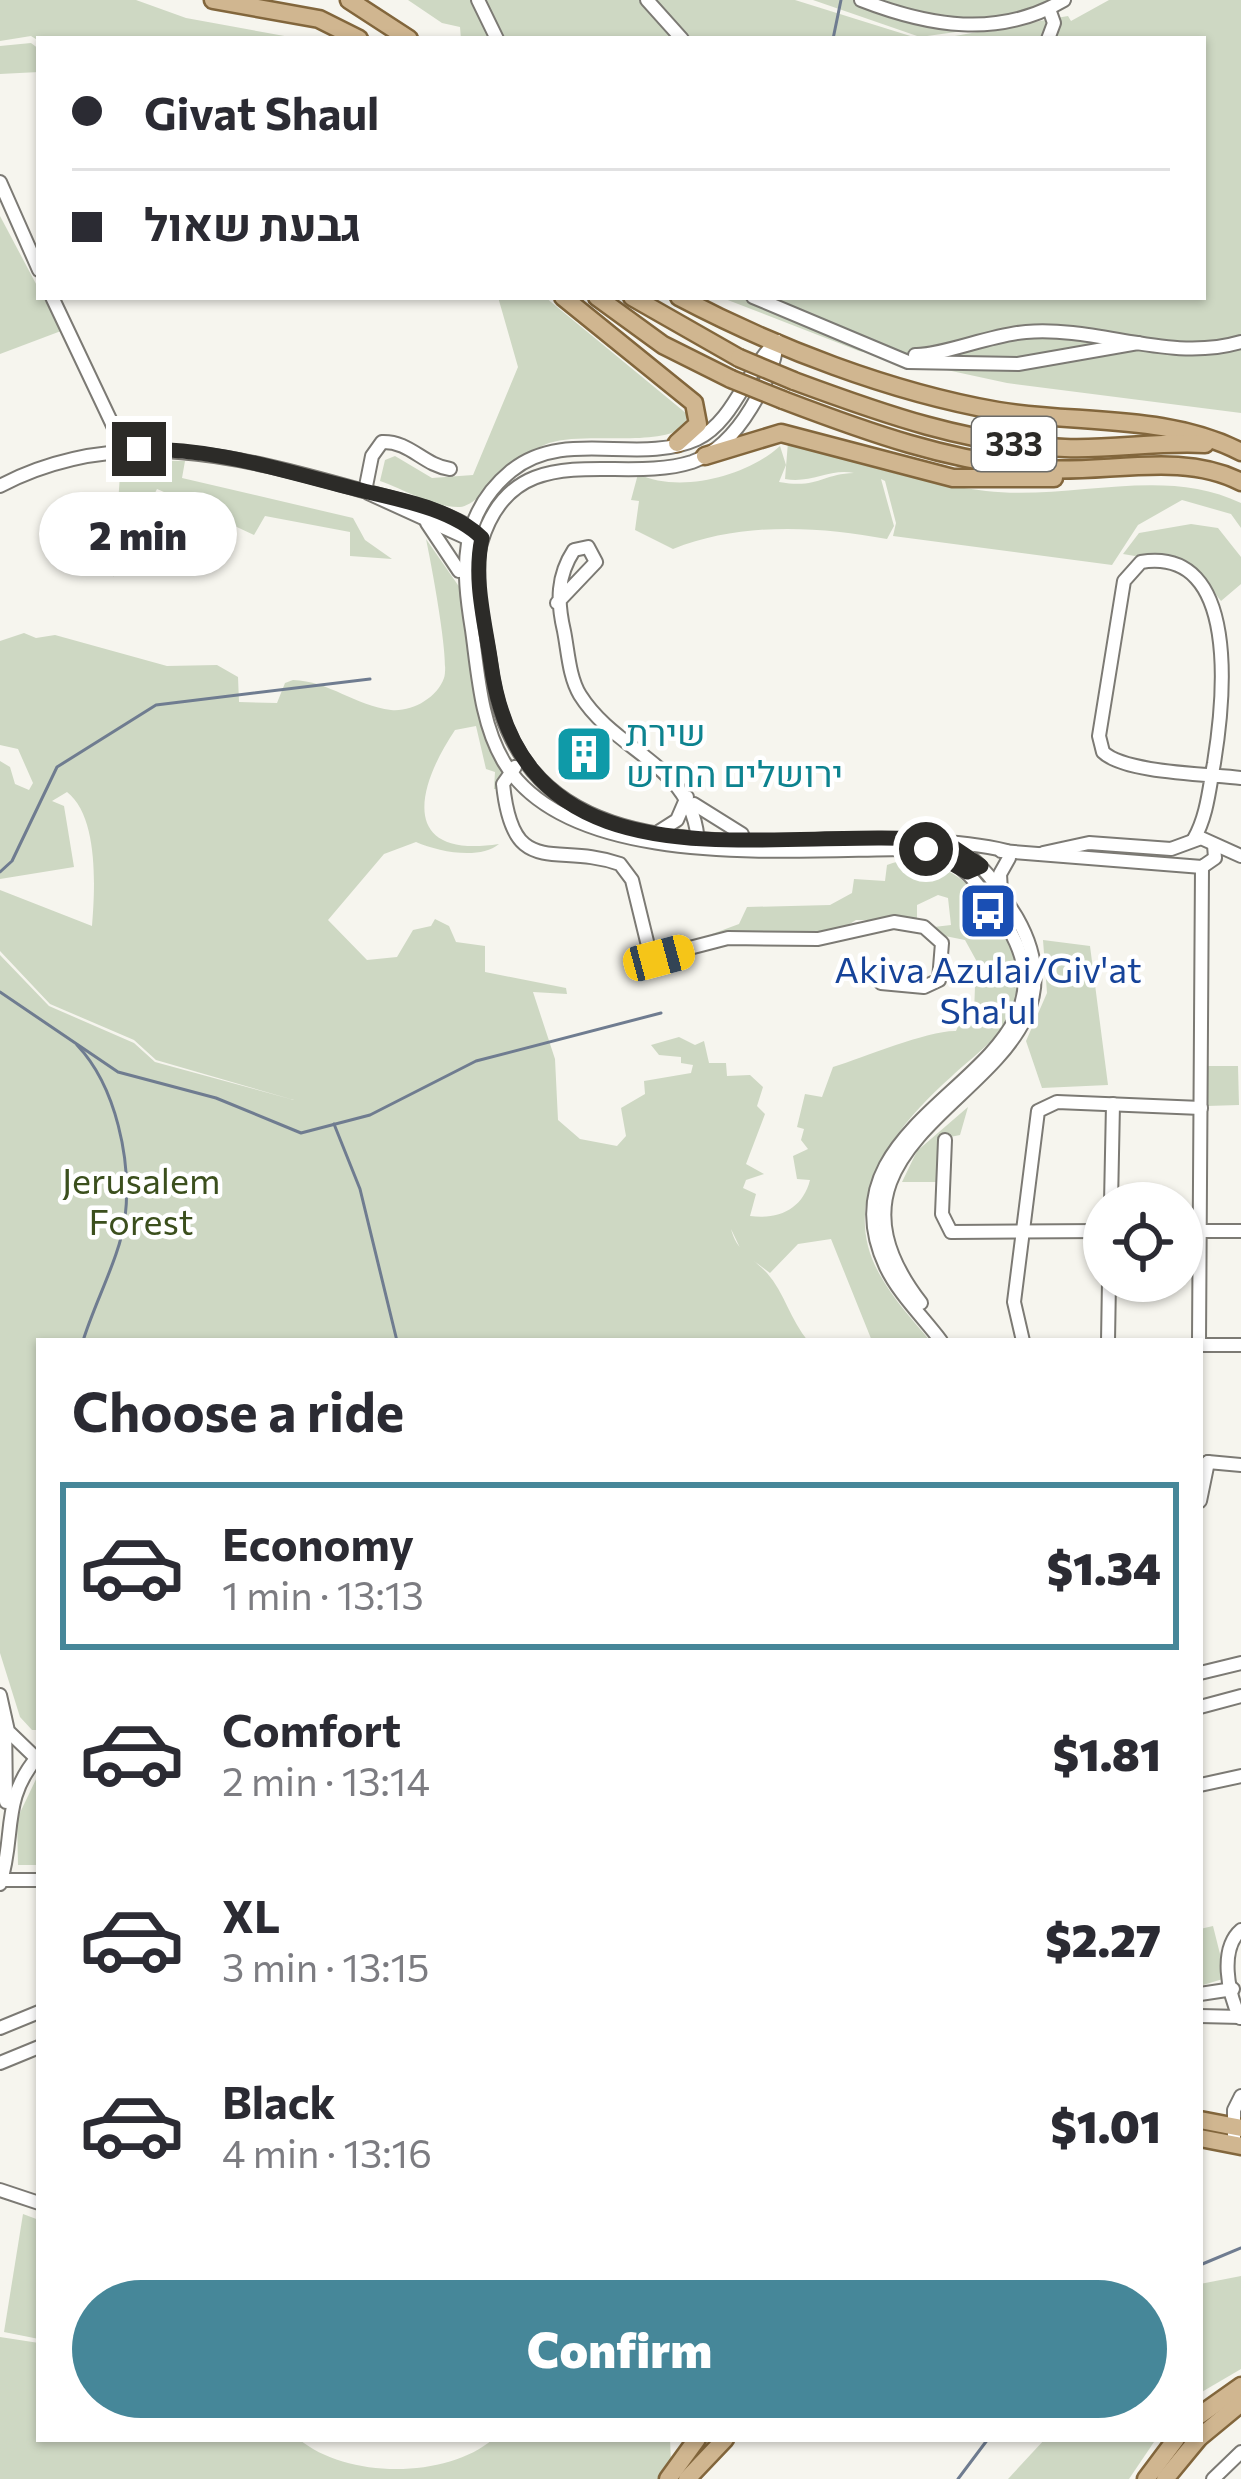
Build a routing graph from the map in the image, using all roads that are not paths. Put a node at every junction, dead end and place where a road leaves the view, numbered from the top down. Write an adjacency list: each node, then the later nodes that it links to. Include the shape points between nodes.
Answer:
1 (213, 0): 8 (main road, via 319,19)
2 (349, 0): 9 (main road)
3 (478, 0): 10 (street)
4 (647, 0): 11 (street)
5 (861, 0): 7 (street, via 954,26)
6 (1064, 0): 7 (street)
7 (1049, 9): 12 (street)
8 (353, 36)
9 (404, 36)
10 (495, 36)
11 (679, 36)
12 (1049, 36)
13 (0, 182): 14 (street)
14 (36, 263)
15 (53, 300): 26 (street)
16 (567, 300): 25 (main road, via 694,403 698,424)
17 (601, 300): 30 (main road, 333, bridge, via 663,345 783,400 944,453 1040,469)
18 (637, 300): 27 (main road, 333, bridge, via 740,358 898,419 1069,449 1196,443)
19 (686, 300): 21 (main road)
20 (761, 300): 23 (street, via 908,362 1018,364)
21 (777, 341): 25 (street, via 711,429); 27 (main road, via 934,397 1175,429); 28 (street, via 771,373 750,410)
22 (1241, 342): 23 (street, via 1206,350)
23 (1138, 343): 24 (street, via 1030,332)
24 (915, 355)
25 (677, 443): 34 (street, via 555,450 511,471)
26 (125, 451): 32 (street, via 54,464); 33 (street, via 230,455)
27 (1241, 452)
28 (705, 456): 30 (main road, via 781,433 953,478); 38 (street, via 544,474 512,493)
29 (450, 469): 33 (street, via 428,464 402,443 382,442)
30 (1116, 470): 31 (main road, 333, via 1206,470)
31 (1241, 482)
32 (0, 486)
33 (365, 491): 35 (street); 36 (street)
34 (491, 493): 35 (street, via 467,512); 37 (street)
35 (440, 514): 37 (street)
36 (427, 522): 37 (street); 39 (street)
37 (468, 532): 38 (street); 39 (street)
38 (482, 538): 41 (street, via 477,563 495,694)
39 (465, 587): 41 (street, via 482,697)
40 (557, 602): 44 (street, via 579,693 611,732)
41 (516, 766): 46 (street, via 593,819); 48 (street, via 536,796 589,828 641,844); 59 (street, via 503,784 518,838 549,857 620,864 632,880 651,958 728,938 818,939 894,922 923,927 942,944 939,980 924,987)
42 (1212, 774): 42 (street, via 1228,644 1217,605 1184,568 1149,560 1126,572 1099,736 1107,758); 43 (street); 45 (street)
43 (1241, 778)
44 (687, 796): 46 (street, via 677,820); 47 (street, via 707,817); 48 (street)
45 (1206, 812): 50 (street); 51 (street)
46 (651, 835): 48 (street)
47 (748, 837): 48 (street); 49 (street)
48 (698, 841): 57 (street, via 926,849)
49 (944, 841): 53 (street); 57 (street)
50 (1192, 841): 51 (street); 52 (street); 56 (street, via 1186,853)
51 (1211, 843): 54 (street); 56 (street)
52 (1135, 847): 53 (street, via 1074,844); 55 (street)
53 (1018, 855): 55 (street); 57 (street); 58 (street, via 1000,874)
54 (1241, 857): 56 (street)
55 (1120, 858): 56 (street)
56 (1202, 864): 61 (street)
57 (974, 866): 58 (street); 71 (street, via 1022,951 1025,1001 1009,1035 900,1139 875,1215 887,1269)
58 (1001, 893): 72 (street, via 1033,956 1030,1018 909,1142 885,1202 896,1267)
59 (881, 983)
60 (1112, 1104): 61 (street); 63 (street); 67 (street, via 1057,1102 1038,1111)
61 (1201, 1108): 64 (street)
62 (945, 1140): 67 (street, via 942,1214 951,1232)
63 (1111, 1182)
64 (1200, 1182)
65 (1203, 1231): 66 (street)
66 (1241, 1231)
67 (1024, 1232): 68 (street); 73 (street, via 1014,1302)
68 (1083, 1232)
69 (1109, 1302): 74 (street)
70 (1199, 1302): 75 (street)
71 (939, 1338)
72 (950, 1338)
73 (1022, 1338)
74 (1108, 1338)
75 (1199, 1338)
76 (1203, 1343): 77 (street)
77 (1241, 1346)
78 (1204, 1457): 79 (street)
79 (1241, 1465)
80 (1241, 1663): 81 (street)
81 (1203, 1672)
82 (0, 1695): 85 (street)
83 (1241, 1696): 84 (street)
84 (1203, 1706)
85 (5, 1719): 86 (street, via 15,1742); 90 (street)
86 (36, 1756)
87 (36, 1760): 90 (street)
88 (1241, 1776): 89 (street)
89 (1203, 1784)
90 (7, 1820): 92 (street)
91 (36, 1880): 92 (street)
92 (1, 1882)
93 (1241, 1930): 94 (street, via 1227,1947)
94 (1233, 1989): 95 (street); 98 (street)
95 (1203, 1994)
96 (36, 2013): 99 (street)
97 (1203, 2016): 98 (street)
98 (1240, 2017)
99 (0, 2028)
100 (36, 2048): 101 (street)
101 (0, 2063)
102 (1241, 2096): 104 (street)
103 (1203, 2121): 104 (main road)
104 (1238, 2132): 105 (main road)
105 (1203, 2138)
106 (0, 2190): 107 (street)
107 (36, 2202)
108 (1241, 2386): 110 (main road)
109 (1241, 2403): 111 (main road)
110 (1203, 2413)
111 (1203, 2435)
112 (695, 2442): 117 (main road)
113 (722, 2442): 118 (main road)
114 (1174, 2442): 119 (main road)
115 (1196, 2442): 120 (main road)
116 (1241, 2452): 121 (street)
117 (668, 2479)
118 (687, 2479)
119 (1146, 2479)
120 (1165, 2479)
121 (1213, 2479)

